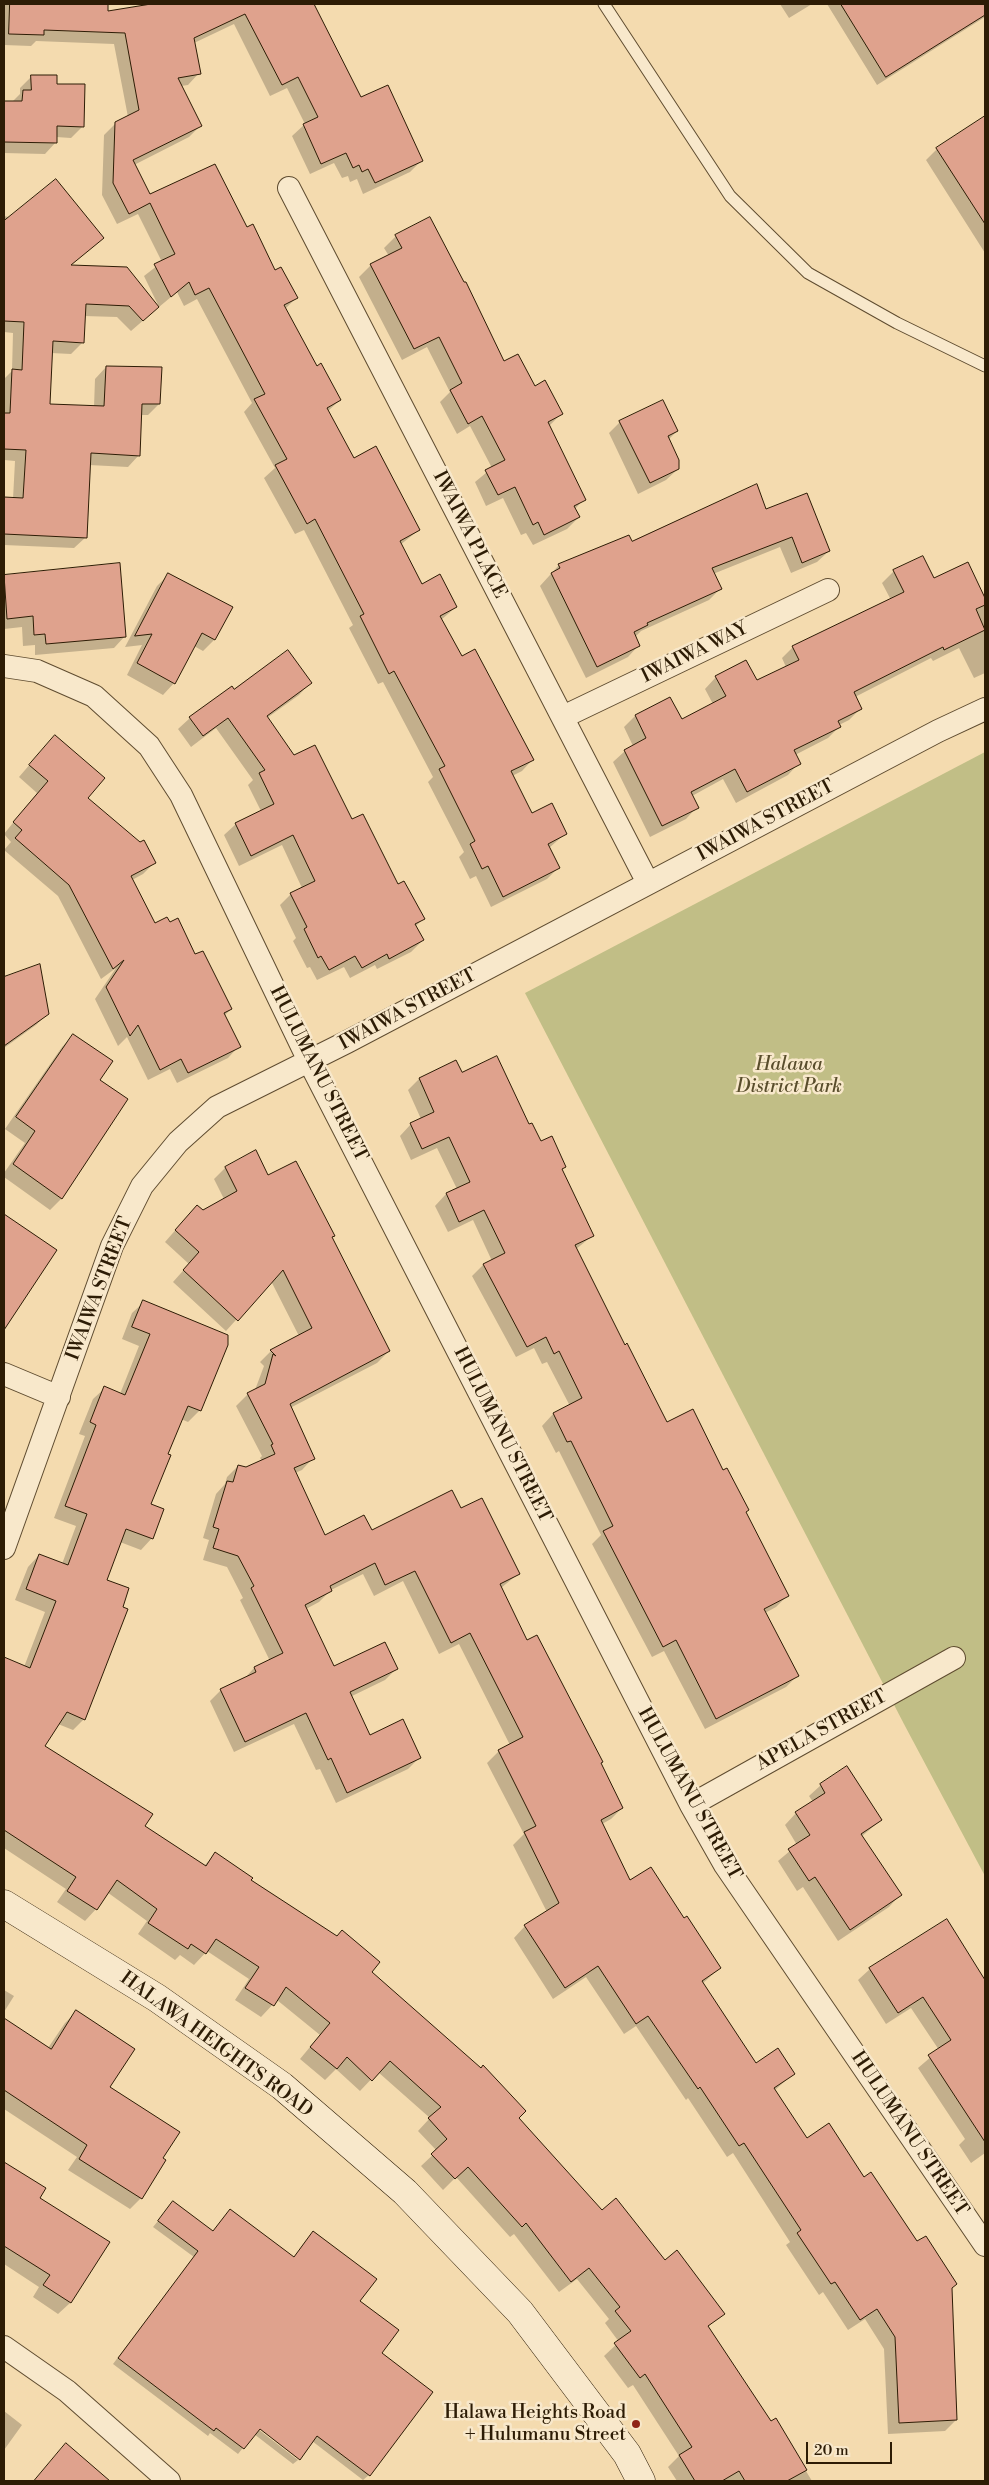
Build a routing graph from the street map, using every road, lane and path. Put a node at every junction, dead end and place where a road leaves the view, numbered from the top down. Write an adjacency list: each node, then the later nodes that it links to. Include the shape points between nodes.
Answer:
1 (604, 4): 3 (lane, via 730,196 808,273 897,323)
2 (290, 188): 7 (street, IWAIWA PLACE)
3 (985, 366)
4 (828, 590): 7 (street, IWAIWA WAY)
5 (4, 666): 9 (street, HULUMANU STREET, via 37,671 94,696 149,746 181,795)
6 (985, 709): 8 (street, IWAIWA STREET)
7 (563, 717): 8 (street, IWAIWA PLACE)
8 (648, 883): 9 (street, IWAIWA STREET)
9 (310, 1061): 11 (street, IWAIWA STREET, via 217,1107 178,1142 142,1186 112,1246); 14 (street, HULUMANU STREET)
10 (4, 1374): 11 (street)
11 (59, 1397): 12 (street, IWAIWA STREET)
12 (4, 1548)
13 (954, 1658): 14 (street, APELA STREET)
14 (691, 1805): 16 (street, HULUMANU STREET, via 725,1865)
15 (4, 1904): 19 (street, HALAWA HEIGHTS ROAD, via 156,1998 282,2086 405,2192 520,2312 627,2454)
16 (985, 2245)
17 (4, 2347): 18 (street, via 67,2391)
18 (169, 2481)
19 (642, 2481)

